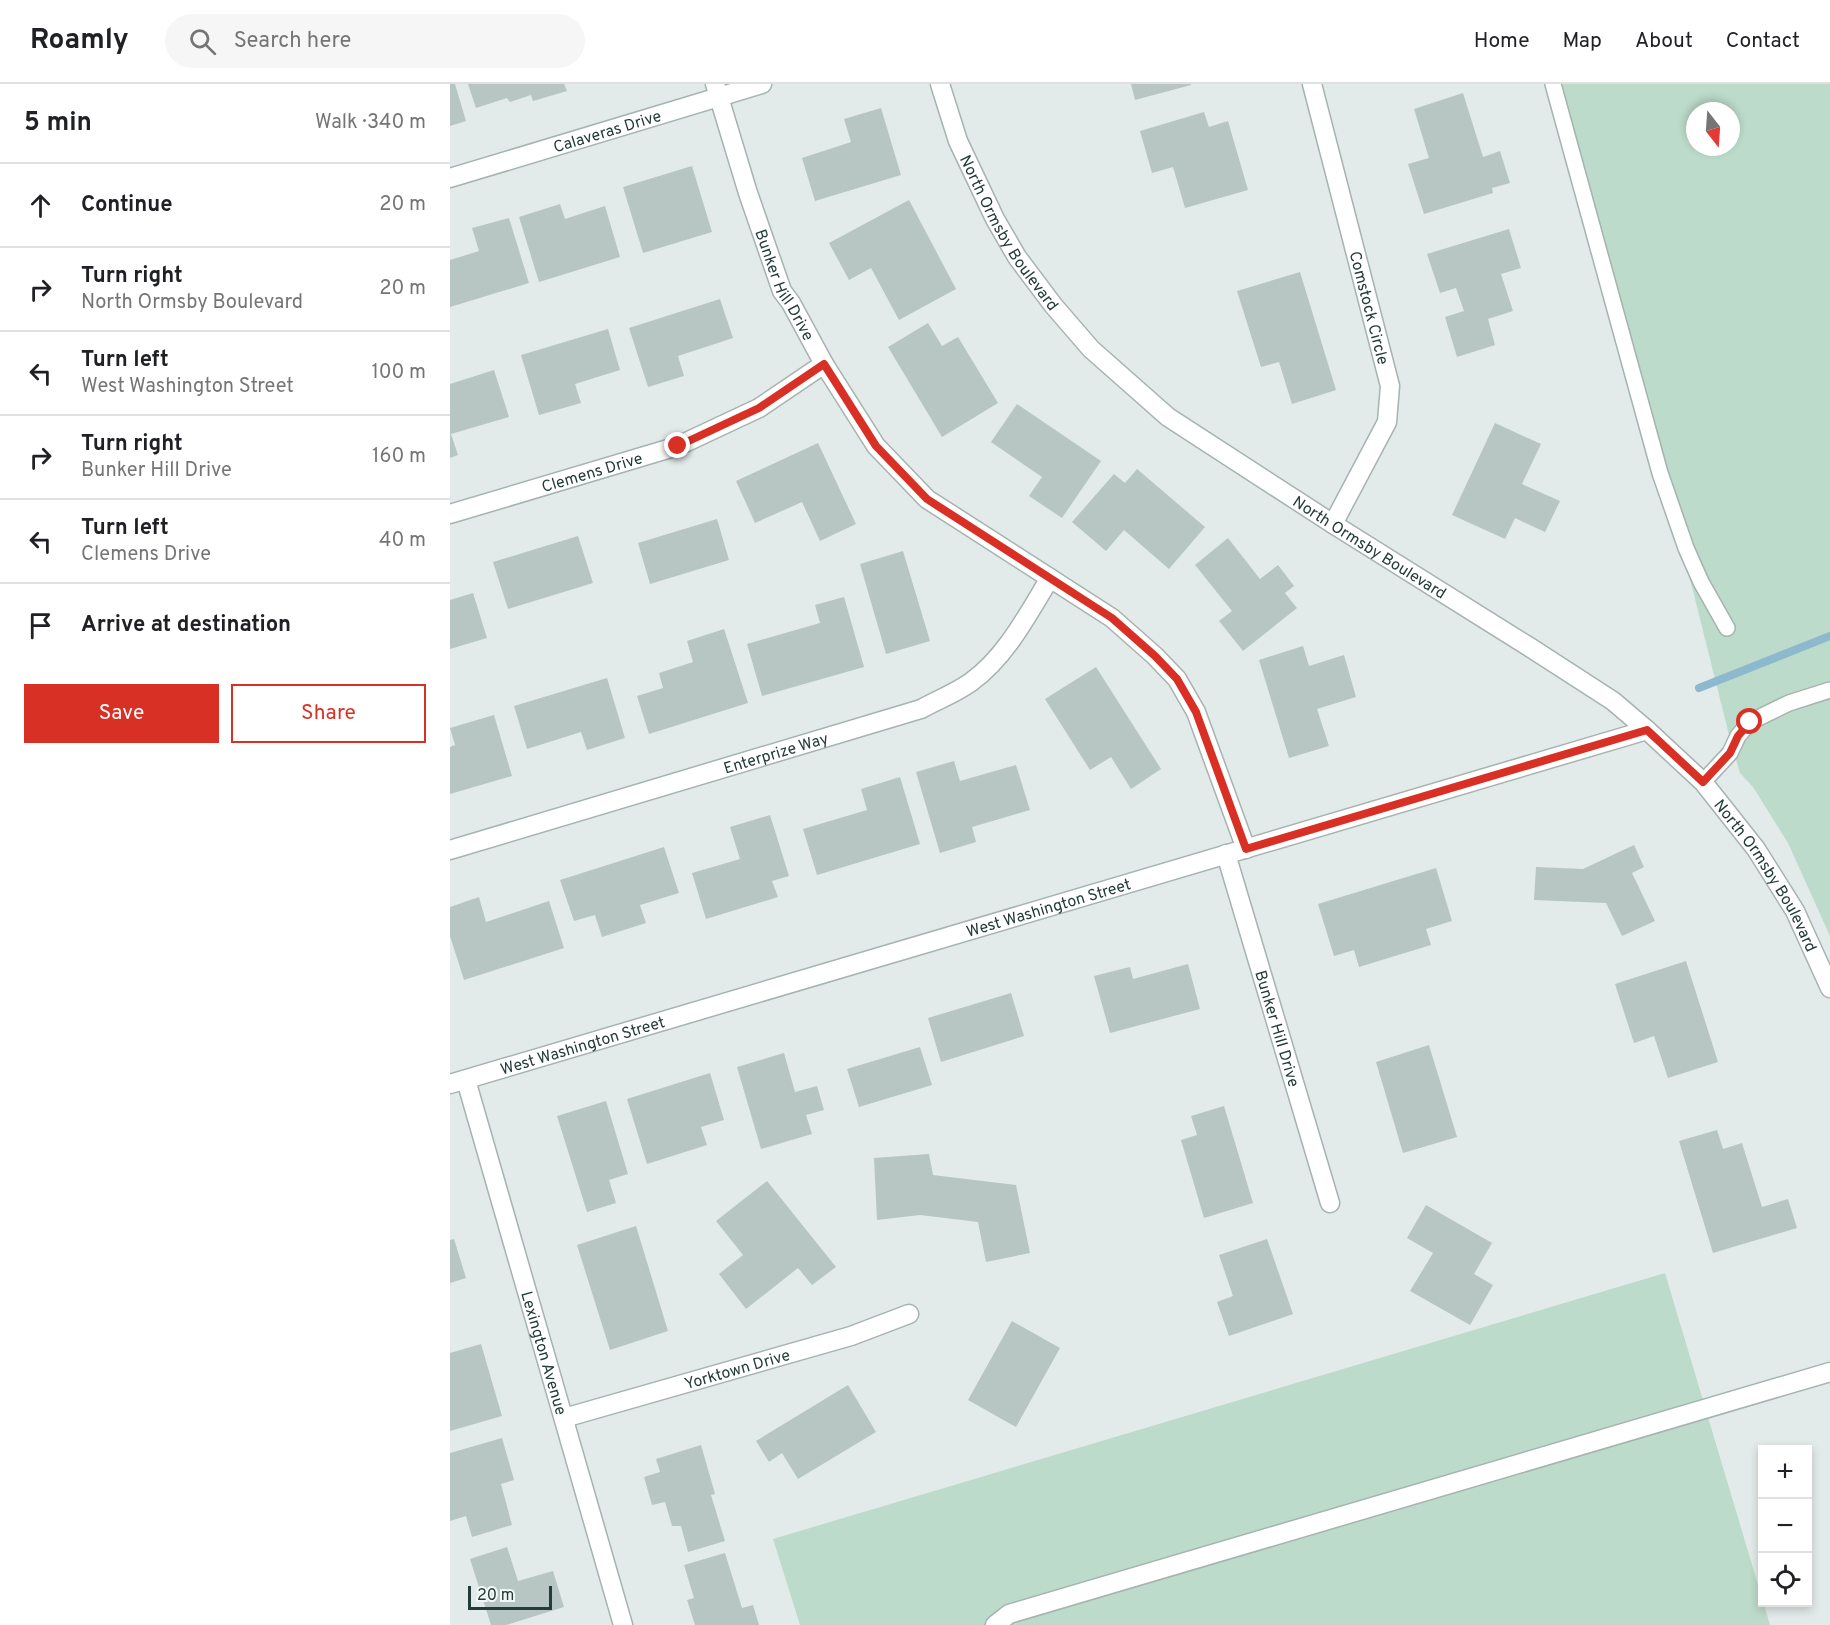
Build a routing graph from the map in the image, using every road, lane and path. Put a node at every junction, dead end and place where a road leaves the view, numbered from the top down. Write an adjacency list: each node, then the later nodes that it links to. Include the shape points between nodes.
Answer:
1 (762, 84): 5 (street, Calaveras Drive)
2 (940, 84): 9 (street, North Ormsby Boulevard, via 958,141 994,219 1017,257 1091,349 1168,417)
3 (1312, 84): 9 (street, Comstock Circle, via 1390,386 1387,422)
4 (1553, 84): 11 (lane, via 1660,473 1686,548)
5 (717, 90): 6 (street, Calaveras Drive); 7 (street, Bunker Hill Drive, via 782,291)
6 (450, 178)
7 (824, 364): 8 (street, Clemens Drive, via 759,408 678,446); 10 (street, Bunker Hill Drive, via 876,446 927,499)
8 (450, 514)
9 (1334, 524): 13 (street, North Ormsby Boulevard, via 1604,695)
10 (1050, 578): 15 (street, Bunker Hill Drive, via 1112,618 1177,679 1196,712); 16 (street, Enterprize Way, via 1013,638 992,663 971,682 921,709)
11 (1726, 628)
12 (1830, 690): 14 (lane, via 1789,703 1750,722 1730,753)
13 (1647, 730): 14 (street, North Ormsby Boulevard); 15 (street, West Washington Street)
14 (1703, 782): 18 (street, North Ormsby Boulevard, via 1756,849 1795,911)
15 (1246, 849): 17 (street, West Washington Street)
16 (450, 850)
17 (1226, 854): 19 (street, West Washington Street); 20 (street, Bunker Hill Drive)
18 (1830, 987)
19 (458, 1082): 23 (street, Lexington Avenue)
20 (1330, 1203)
21 (909, 1314): 23 (street, Yorktown Drive, via 851,1336)
22 (1830, 1372): 25 (street, via 1009,1614)
23 (564, 1418): 24 (street, Lexington Avenue)
24 (623, 1625)
25 (995, 1625)

